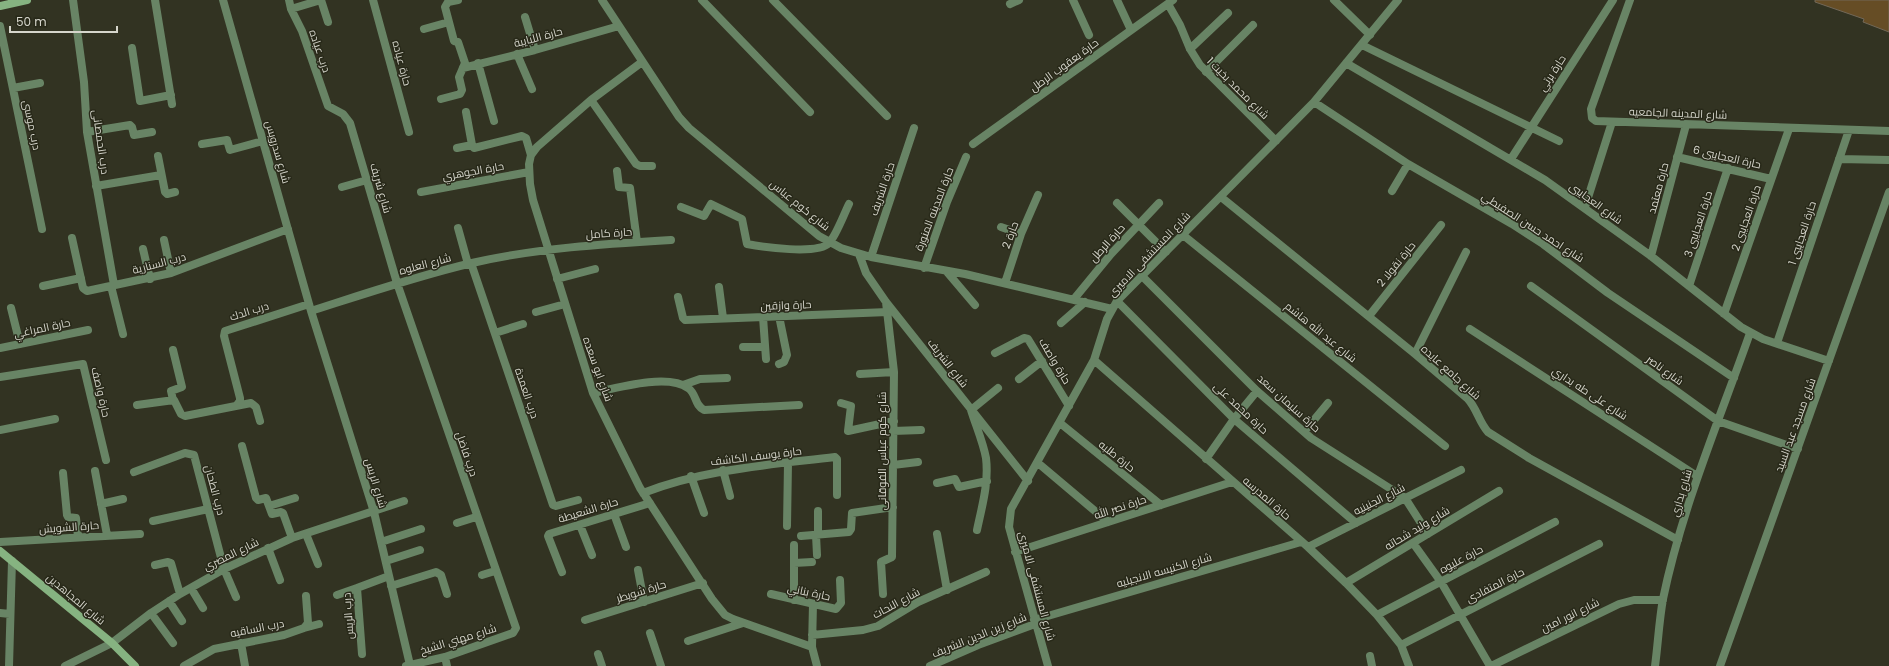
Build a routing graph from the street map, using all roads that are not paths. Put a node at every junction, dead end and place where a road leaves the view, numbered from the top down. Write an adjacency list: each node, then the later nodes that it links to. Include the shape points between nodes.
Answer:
1 (27, 0): 21 (street)
2 (73, 0): 65 (street, درب الحمصانى, via 84,82)
3 (156, 0): 48 (street)
4 (223, 0): 68 (street, شارع سدرويس)
5 (290, 0): 22 (street, درب عياده)
6 (321, 0): 22 (street); 25 (street)
7 (374, 0): 67 (street, حارة عياده)
8 (458, 0): 26 (street, via 445,5)
9 (602, 0): 29 (street, شارع كوم عباس)
10 (702, 0): 55 (street)
11 (773, 0): 56 (street)
12 (1019, 0): 20 (street)
13 (1073, 0): 32 (street)
14 (1117, 0): 31 (street)
15 (1334, 0): 33 (street)
16 (1398, 0): 33 (street, شارع المستشفى الاميرى)
17 (1613, 0): 60 (street, حارة برتي)
18 (1630, 0): 58 (street, شارع المدينه الجامعيه, via 1590,114 1596,121)
19 (1171, 2): 31 (street, حارة يعقوب الرطل); 36 (street, شارع محمد بخيت 1)
20 (1010, 4)
21 (0, 6)
22 (291, 9): 53 (street, درب عياده, via 302,31 327,105)
23 (1228, 13): 36 (street)
24 (525, 17): 37 (street)
25 (328, 22)
26 (449, 22): 30 (street); 43 (street, via 454,41 458,42 464,60)
27 (1253, 25): 44 (street)
28 (0, 26): 38 (street, درب موسى)
29 (619, 26): 37 (street, حارة اللبايبة); 40 (street, شارع كوم عباس)
30 (424, 29)
31 (1131, 30): 72 (street, حارة يعقوب الرطل)
32 (1088, 35)
33 (1370, 35): 34 (street, شارع المستشفى الاميرى)
34 (1362, 44): 42 (street, شارع المستشفى الاميرى); 60 (street)
35 (132, 48): 48 (street, via 140,101)
36 (1190, 49): 44 (street, شارع محمد بخيت 1)
37 (535, 50): 39 (street, حارة اللبايبة)
38 (3, 52): 46 (street, درب موسى)
39 (518, 54): 41 (street, حارة اللبايبة); 47 (street)
40 (642, 62): 50 (street); 115 (street, شارع كوم عباس, via 689,128)
41 (478, 63): 43 (street, حارة اللبايبة); 57 (street)
42 (1346, 63): 51 (street, شارع المستشفى الاميرى); 80 (street, شارع العجايبى)
43 (463, 68): 49 (street, via 459,76 462,92)
44 (1206, 72): 69 (street, شارع محمد بخيت 1)
45 (40, 83): 46 (street)
46 (13, 88): 107 (street, درب موسى)
47 (532, 89)
48 (171, 95): 52 (street)
49 (441, 99)
50 (591, 100): 75 (street, via 545,139); 83 (street, via 636,164)
51 (1314, 102): 69 (street, شارع المستشفى الاميرى); 82 (street, شارع احمد حسن الصفيطي)
52 (172, 104)
53 (332, 109): 89 (street, شارع شريف, via 348,119)
54 (466, 112): 73 (street)
55 (810, 112)
56 (887, 116)
57 (494, 121)
58 (1612, 122): 59 (street, شارع المدينه الجامعيه); 102 (street)
59 (1686, 125): 62 (street, شارع المدينه الجامعيه); 78 (street, حارة معتمد)
60 (1530, 127): 70 (street); 80 (street, حارة برتي)
61 (914, 128): 122 (street, حارة الشريف)
62 (1789, 129): 63 (street, شارع المدينه الجامعيه); 88 (street, حارة العجايبى 2)
63 (1849, 130): 64 (street, شارع المدينه الجامعيه); 79 (street, حارة العجايبى 1)
64 (1889, 131)
65 (87, 132): 66 (street, via 130,125 134,136); 90 (street, درب الحمصانى)
66 (152, 132)
67 (409, 132)
68 (263, 141): 71 (street, via 230,150 226,140); 108 (street, شارع سدرويس)
69 (1276, 141): 97 (street, شارع المستشفى الاميرى)
70 (1559, 141)
71 (202, 144)
72 (973, 144)
73 (472, 145): 74 (street); 75 (street, via 478,148 524,136)
74 (457, 148)
75 (531, 155): 86 (street, شارع ابو سعده)
76 (158, 156): 87 (street)
77 (966, 157): 124 (street, حارة المدينه المنورة)
78 (1677, 157): 84 (street, حارة العجايبى 6); 121 (street, حارة معتمد)
79 (1839, 158): 81 (street); 163 (street, حارة العجايبى 1)
80 (1511, 159): 102 (street, شارع العجايبى)
81 (1889, 160)
82 (1408, 164): 92 (street); 180 (street, شارع احمد حسن الصفيطي, via 1537,240 1608,293)
83 (652, 166)
84 (1728, 168): 88 (street, حارة العجايبى 6); 137 (street, حارة العجايبى 3)
85 (617, 171): 114 (street, via 619,187 630,188)
86 (529, 172): 94 (street, حارة الجوهري); 117 (street, شارع ابو سعده, via 533,200)
87 (161, 175): 90 (street); 93 (street, via 165,192)
88 (1771, 179): 151 (street, حارة العجايبى 2)
89 (367, 180): 91 (street); 132 (street, شارع شريف)
90 (96, 186): 135 (street, درب الحمصانى)
91 (342, 187)
92 (1392, 191)
93 (175, 192)
94 (421, 192)
95 (1889, 192): 174 (street, شارع مسجد عبد السيد)
96 (1038, 195): 109 (street, حارة 2)
97 (1221, 196): 110 (street, شارع المستشفى الاميرى); 153 (street, شارع جامع عايده)
98 (1117, 203): 103 (street)
99 (1159, 203): 103 (street, حارة الرطل)
100 (849, 204): 115 (street)
101 (681, 207): 115 (street, via 704,216 711,204 742,219 748,244 809,249 820,248)
102 (1585, 207): 121 (street, شارع العجايبى)
103 (1139, 225): 118 (street); 140 (street, حارة الرطل)
104 (1441, 225): 153 (street, حارة نقولا 2)
105 (1001, 227): 109 (street)
106 (458, 228): 123 (street, درب العمدة)
107 (42, 229)
108 (288, 229): 127 (street, درب السنارية); 146 (street, شارع سدرويس)
109 (1021, 234): 133 (street, حارة 2)
110 (1183, 235): 118 (street, شارع المستشفى الاميرى); 205 (street, شارع عبد الله هاشم)
111 (72, 238): 129 (street, درب السنارية)
112 (164, 240): 127 (street)
113 (671, 240): 114 (street, حارة كامل)
114 (637, 242): 117 (street, حارة كامل)
115 (829, 243): 120 (street, شارع كوم عباس)
116 (143, 249): 130 (street)
117 (548, 250): 123 (street, شارع العلوه); 131 (street, شارع ابو سعده)
118 (1166, 252): 128 (street, شارع المستشفى الاميرى)
119 (1466, 252): 170 (street)
120 (859, 254): 122 (street, شارع كوم عباس); 142 (street, شارع الشريف, via 866,274)
121 (1651, 256): 137 (street, شارع العجايبى)
122 (870, 257): 124 (street, شارع كوم عباس)
123 (470, 264): 132 (street, شارع العلوه); 160 (street, درب العمدة)
124 (924, 268): 126 (street, شارع كوم عباس)
125 (595, 269): 131 (street)
126 (947, 272): 133 (street, شارع كوم عباس); 145 (street)
127 (171, 273): 130 (street, درب السنارية)
128 (1142, 276): 141 (street, شارع المستشفى الاميرى); 184 (street, حارة سليمان سعد)
129 (81, 278): 134 (street); 135 (street, درب السنارية, via 85,291)
130 (150, 279): 135 (street, درب السنارية)
131 (557, 279): 144 (street, شارع ابو سعده)
132 (397, 283): 146 (street, شارع العلوه); 243 (street, درب فاضل)
133 (1005, 283): 140 (street, شارع كوم عباس)
134 (43, 286)
135 (113, 286): 162 (street, درب الحمصانى)
136 (1531, 286): 198 (street, شارع ناصر)
137 (1689, 286): 151 (street, شارع العجايبى)
138 (719, 287): 155 (street)
139 (678, 297): 155 (street, حارة وازقين, via 685,320)
140 (1074, 299): 143 (street, شارع كوم عباس)
141 (1117, 301): 148 (street, شارع المستشفى الاميرى); 195 (street, حارة محمد على)
142 (886, 302): 150 (street, شارع كوم عباس الفوقانى); 193 (street, شارع الشريف)
143 (1085, 302): 148 (street, شارع كوم عباس); 156 (street)
144 (565, 304): 149 (street); 185 (street, شارع ابو سعده)
145 (975, 305)
146 (310, 307): 191 (street, درب الدك, via 225,331 224,336 240,398); 240 (street, شارع الريس)
147 (11, 308): 164 (street)
148 (1112, 309): 172 (street, شارع المستشفى الاميرى)
149 (536, 312)
150 (888, 312): 152 (street, حارة وازقين); 176 (street, شارع كوم عباس الفوقانى)
151 (1724, 314): 161 (street, شارع العجايبى)
152 (779, 316): 154 (street, حارة وازقين); 175 (street, via 787,355 784,362)
153 (1369, 316): 170 (street, شارع جامع عايده)
154 (763, 317): 155 (street, حارة وازقين); 166 (street)
155 (723, 318)
156 (1061, 323)
157 (523, 324): 160 (street)
158 (1470, 329): 219 (street, شارع على طه بداري)
159 (88, 330): 164 (street, حارة المراغي)
160 (495, 333): 231 (street, درب العمدة, via 553,505)
161 (1750, 333): 163 (street, شارع العجايبى); 180 (street, شارع بداري)
162 (123, 334)
163 (1777, 343): 174 (street, شارع العجايبى)
164 (20, 344): 167 (street, حارة المراغي)
165 (743, 347): 166 (street)
166 (765, 347): 171 (street)
167 (0, 348)
168 (173, 350): 186 (street, via 182,387 171,391)
169 (995, 353): 173 (street, حارة واصف, via 1026,338)
170 (1415, 354): 262 (street, شارع جامع عايده, via 1468,399 1488,432 1529,458)
171 (766, 359)
172 (1094, 360): 192 (street, شارع المستشفى الاميرى); 207 (street, حارة المدرسه)
173 (1042, 361): 181 (street); 192 (street, حارة واصف)
174 (1829, 361): 206 (street, شارع مسجد عبد السيد)
175 (779, 364)
176 (894, 372): 177 (street); 197 (street, شارع كوم عباس الفوقانى)
177 (860, 374)
178 (0, 377): 208 (street, حارة واصف, via 83,364)
179 (727, 378): 182 (street, via 700,379)
180 (1734, 378): 198 (street, شارع بداري)
181 (1020, 380)
182 (683, 385): 185 (street, via 646,382); 190 (street, via 691,390 697,405 704,410)
183 (998, 388): 193 (street)
184 (1257, 391): 195 (street); 203 (street, حارة سليمان سعد)
185 (593, 393): 225 (street, شارع ابو سعده)
186 (173, 400): 189 (street); 191 (street, via 176,401 183,416)
187 (841, 403): 197 (street, via 851,406 848,430 850,432)
188 (1328, 403): 203 (street)
189 (137, 405)
190 (799, 405)
191 (237, 406): 196 (street, via 253,404)
192 (1069, 406): 199 (street, شارع المستشفى الاميرى)
193 (971, 410): 220 (street, via 984,447); 221 (street, شارع الشريف)
194 (55, 419): 200 (street)
195 (1234, 419): 207 (street); 248 (street, حارة محمد على)
196 (260, 421)
197 (894, 421): 202 (street, شارع كوم عباس الفوقانى)
198 (1718, 421): 206 (street, شارع ناصر); 219 (street, شارع بداري)
199 (1060, 423): 211 (street, شارع المستشفى الاميرى); 235 (street, حارة طلبه)
200 (0, 430)
201 (921, 430): 202 (street)
202 (893, 431): 212 (street, شارع كوم عباس الفوقانى)
203 (1304, 432): 229 (street, حارة سليمان سعد)
204 (242, 446): 236 (street, via 256,498 266,498)
205 (1445, 446)
206 (1798, 449): 351 (street, شارع مسجد عبد السيد)
207 (1206, 459): 222 (street, حارة المدرسه)
208 (106, 460)
209 (918, 462): 212 (street)
210 (788, 463): 213 (street, حارة يوسف الكاشف); 226 (street, حارة يوسف الكاشف, via 836,458); 250 (street)
211 (1038, 463): 221 (street, شارع المستشفى الاميرى); 245 (street)
212 (893, 465): 237 (street, شارع كوم عباس الفوقانى)
213 (723, 470): 218 (street, حارة يوسف الكاشف); 227 (street)
214 (1461, 470): 229 (street, شارع الجنينيه)
215 (95, 471): 234 (street)
216 (134, 472): 238 (street, درب الطحان, via 191,453 195,458)
217 (62, 473): 260 (street, via 67,515 76,518)
218 (691, 476): 225 (street, حارة يوسف الكاشف); 241 (street)
219 (1697, 476): 262 (street, شارع بداري)
220 (987, 481): 223 (street, via 959,488 955,479); 252 (street)
221 (1028, 481): 274 (street, شارع المستشفى الاميرى, via 1011,509 1009,519)
222 (1232, 482): 235 (street, حارة نصر الله); 265 (street, حارة المدرسه)
223 (937, 483)
224 (1499, 491): 256 (street, شارع وليد شحاته)
225 (643, 492): 233 (street, شارع ابو سعده)
226 (837, 495)
227 (730, 496)
228 (296, 498): 236 (street)
229 (1406, 498): 248 (street, شارع الجنينيه); 256 (street, حارة سليمان سعد)
230 (123, 499): 234 (street)
231 (578, 500)
232 (404, 501): 240 (street, شارع المصري)
233 (650, 503): 242 (street, حارة الشعيطة); 291 (street, شارع ابو سعده)
234 (101, 504): 258 (street)
235 (1161, 505): 245 (street, حارة نصر الله)
236 (269, 506): 261 (street, via 272,514 283,513)
237 (893, 507): 257 (street, via 852,514 851,531); 301 (street, شارع كوم عباس الفوقانى, via 892,557 881,562)
238 (208, 509): 244 (street); 281 (street, درب الطحان)
239 (818, 510): 257 (street)
240 (374, 512): 254 (street, شارع المصري); 264 (street, شارع الريس)
241 (704, 513)
242 (614, 514): 249 (street, حارة الشعيطة); 269 (street)
243 (476, 517): 247 (street); 283 (street, درب فاضل)
244 (153, 521)
245 (1108, 522): 274 (street, حارة نصر الله)
246 (1555, 522): 290 (street, حارة عليوه)
247 (457, 523)
248 (1356, 523): 270 (street, شارع الجنينيه)
249 (580, 524): 275 (street); 284 (street, حارة الشعيطة, via 548,535)
250 (787, 526)
251 (421, 530): 264 (street)
252 (977, 530)
253 (140, 534): 258 (street, حارة الشويش)
254 (306, 534): 261 (street, شارع المصري); 279 (street)
255 (937, 534): 296 (street)
256 (1428, 534): 266 (street, شارع وليد شحاته)
257 (817, 535): 259 (street); 278 (street, via 815,558)
258 (107, 536): 260 (street, حارة الشويش)
259 (801, 536)
260 (78, 537): 263 (street, حارة الشويش)
261 (292, 538): 271 (street, شارع المصري)
262 (1678, 540): 305 (street, شارع بداري)
263 (0, 542)
264 (381, 542): 277 (street, شارع الريس)
265 (1301, 542): 270 (street, حارة المدرسه); 317 (street, شارع الكنيسه الانجيليه)
266 (1412, 543): 290 (street); 292 (street, شارع وليد شحاته)
267 (1599, 544): 314 (street, حارة المتفادى)
268 (794, 545): 278 (street)
269 (626, 547)
270 (1308, 547): 292 (street, حارة المدرسه)
271 (268, 548): 281 (street, شارع المصري); 288 (street)
272 (420, 550): 277 (street)
273 (0, 551): 276 (street, شارع المجاهدين)
274 (1015, 552): 317 (street, شارع المستشفى الاميرى)
275 (592, 556)
276 (12, 561): 312 (street); 325 (street, شارع المجاهدين)
277 (386, 561): 287 (street, شارع الريس)
278 (794, 563): 304 (street)
279 (318, 564)
280 (155, 565): 297 (street, via 171,563)
281 (224, 569): 294 (street, شارع المصري); 303 (street, درب الطحان)
282 (638, 570): 307 (street)
283 (496, 571): 286 (street); 321 (street, درب فاضل)
284 (562, 572)
285 (986, 572): 296 (street, شارع النحات)
286 (482, 575)
287 (389, 576): 293 (street, شارع الريس); 295 (street, درب الريس)
288 (280, 580)
289 (840, 580): 308 (street, حارة بناني, via 841,603 838,608)
290 (1441, 582): 313 (street, حارة عليوه); 314 (street)
291 (703, 584): 307 (street, حارة شويطر); 318 (street, شارع ابو سعده, via 725,615)
292 (1346, 584): 313 (street, حارة المدرسه)
293 (391, 586): 299 (street, via 436,572 441,575); 341 (street, شارع الريس)
294 (191, 588): 297 (street, شارع المصري); 309 (street)
295 (357, 588): 298 (street); 330 (street, درب الريس)
296 (947, 590): 323 (street, شارع النحات, via 918,602 884,623 870,628)
297 (180, 594): 306 (street, شارع المصري)
298 (337, 594)
299 (447, 594)
300 (771, 594): 304 (street, حارة بناني)
301 (883, 594)
302 (306, 596): 320 (street, via 308,623)
303 (236, 597)
304 (794, 600): 308 (street, حارة بناني)
305 (1663, 600): 335 (street, شارع انور امين, via 1634,600 1619,604); 350 (street, شارع بداري)
306 (169, 601): 311 (street, شارع المصري); 316 (street)
307 (644, 602): 315 (street, حارة شويطر)
308 (813, 604): 323 (street)
309 (203, 608)
310 (0, 613): 312 (street)
311 (151, 613): 325 (street, شارع المصري); 326 (street)
312 (10, 614): 336 (street)
313 (1377, 615): 328 (street, حارة المدرسه)
314 (1460, 615): 328 (street, حارة المتفادى); 335 (street)
315 (585, 620)
316 (182, 621)
317 (1035, 622): 334 (street, شارع زين الدين الشريف); 347 (street, شارع المستشفى الاميرى)
318 (743, 623): 324 (street); 329 (street, شارع ابو سعده)
319 (319, 624): 320 (street, درب الساقيه)
320 (304, 628): 327 (street, درب الساقيه, via 284,635)
321 (516, 631): 333 (street, شارع مهني الشيخ)
322 (650, 633): 345 (street)
323 (812, 635): 329 (street)
324 (688, 641)
325 (112, 643): 337 (street, شارع المصري); 338 (street, شارع المجاهدين)
326 (173, 643)
327 (241, 643): 339 (street, درب الساقيه, via 214,649); 340 (street)
328 (1401, 645): 349 (street, حارة المدرسه)
329 (812, 647): 346 (street)
330 (362, 654)
331 (598, 654): 343 (street)
332 (1370, 656): 348 (street)
333 (445, 657): 341 (street, شارع مهني الشيخ); 342 (street)
334 (933, 665)
335 (1495, 665)
336 (8, 666)
337 (65, 666)
338 (135, 666)
339 (184, 666)
340 (245, 666)
341 (408, 666)
342 (447, 666)
343 (602, 666)
344 (657, 666): 345 (street)
345 (661, 666)
346 (817, 666)
347 (1048, 666)
348 (1372, 666)
349 (1410, 666)
350 (1655, 666)
351 (1720, 666)

